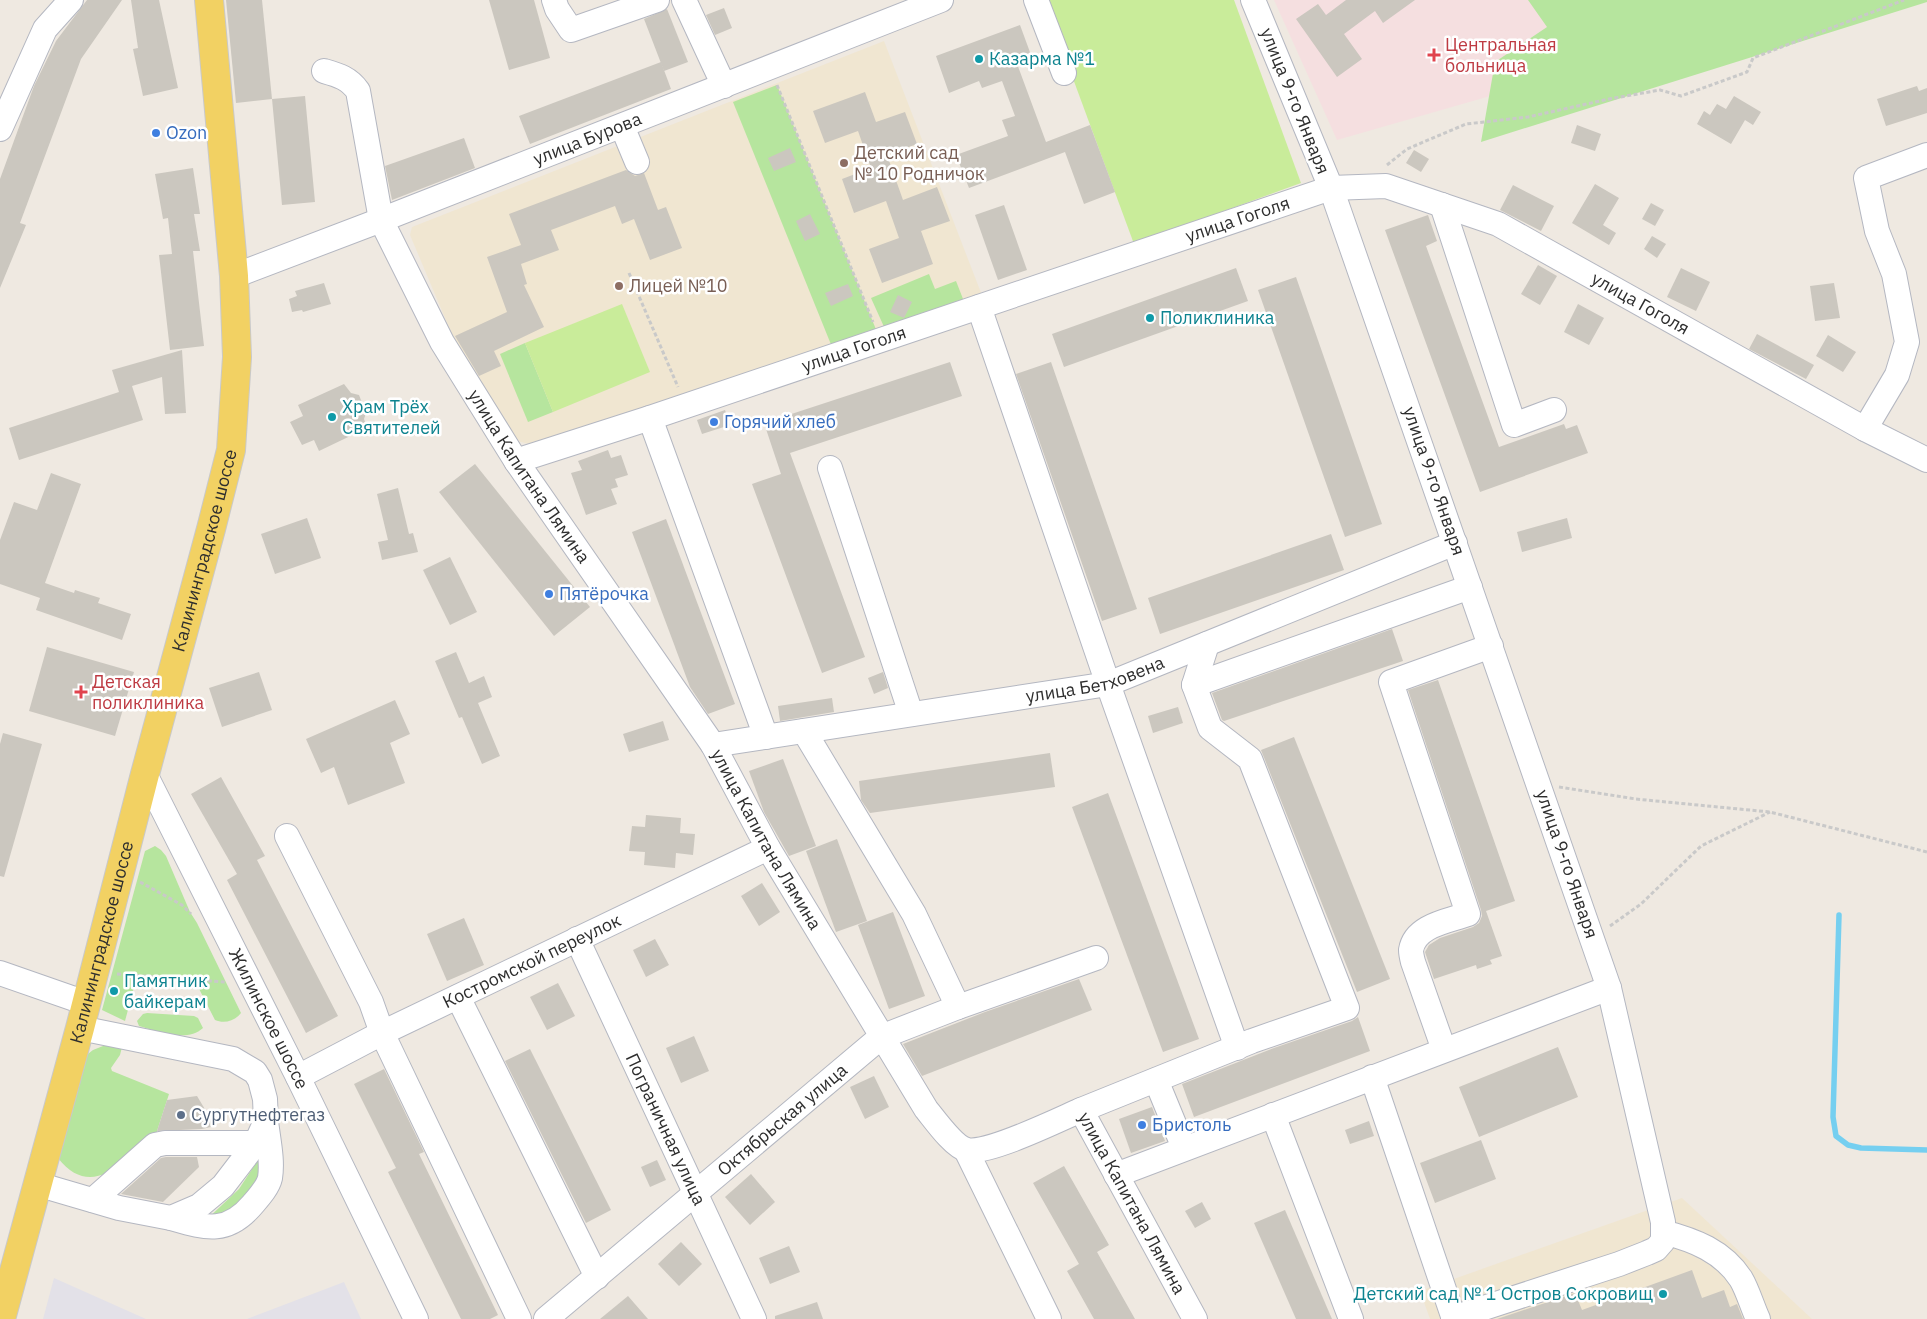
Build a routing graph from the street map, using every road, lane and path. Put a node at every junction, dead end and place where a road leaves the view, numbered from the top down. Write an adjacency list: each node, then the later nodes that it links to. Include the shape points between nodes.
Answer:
1 (71, 0): 15 (street, via 45,29)
2 (209, 0): 23 (main road, Калининградское шоссе)
3 (554, 0): 4 (street, via 571,30)
4 (657, 0)
5 (684, 0): 13 (street)
6 (941, 0): 10 (street, улица Бурова)
7 (1036, 0): 12 (street)
8 (1253, 0): 19 (street, улица 9-го Января)
9 (1904, 0): 18 (path, via 1753,58 1747,72 1681,96 1660,90 1528,117 1466,124 1407,150)
10 (770, 68): 13 (street, улица Бурова); 25 (path)
11 (324, 70): 21 (street, улица Капитана Лямина, via 343,77 358,91)
12 (1064, 73)
13 (724, 86): 14 (street, улица Бурова)
14 (622, 126): 17 (street); 21 (street, улица Бурова)
15 (0, 129)
16 (1927, 155): 29 (street, via 1866,178 1877,231 1894,274 1907,342 1897,375)
17 (637, 162)
18 (1386, 166)
19 (1331, 188): 20 (street, улица Гоголя, via 1386,186); 24 (street, улица Гоголя); 33 (street, улица 9-го Января)
20 (1442, 205): 27 (street, via 1514,425); 29 (street, улица Гоголя, via 1498,224)
21 (381, 220): 23 (street, улица Бурова); 31 (street, улица Капитана Лямина, via 442,342)
22 (630, 272): 26 (path)
23 (234, 276): 43 (main road, Калининградское шоссе, via 237,357 231,450)
24 (978, 307): 26 (street, улица Гоголя); 37 (street)
25 (876, 328)
26 (686, 406): 28 (street, улица Гоголя)
27 (1554, 410)
28 (650, 418): 31 (street, улица Гоголя); 41 (street)
29 (1865, 429): 30 (street, улица Гоголя)
30 (1927, 460)
31 (516, 461): 42 (street, улица Капитана Лямина)
32 (830, 468): 39 (street)
33 (1455, 543): 34 (street, улица 9-го Января); 35 (street, улица Бетховена)
34 (1470, 586): 36 (street, улица 9-го Января); 38 (street)
35 (1207, 644): 37 (street, улица Бетховена); 38 (street)
36 (1491, 646): 44 (street, улица 9-го Января); 64 (street, via 1391,682 1468,914 1424,929 1411,950)
37 (1108, 684): 39 (street, улица Бетховена); 63 (street)
38 (1194, 685): 63 (street, via 1210,728 1250,759 1347,1008)
39 (911, 714): 40 (street, улица Бетховена)
40 (804, 730): 41 (street, улица Бетховена); 59 (street, via 914,914)
41 (766, 736): 42 (street, улица Бетховена)
42 (713, 745): 47 (street, улица Капитана Лямина)
43 (145, 774): 60 (main road, Калининградское шоссе); 65 (street, Жилинское шоссе)
44 (1538, 783): 45 (path, via 1636,799); 51 (street, улица 9-го Января)
45 (1770, 812): 48 (path); 51 (path, via 1701,846 1641,904)
46 (287, 836): 61 (street, via 371,1002)
47 (768, 848): 52 (street, Костромской переулок); 62 (street, улица Капитана Лямина)
48 (1927, 852)
49 (137, 881): 50 (path, via 182,905)
50 (194, 918)
51 (1592, 938): 56 (street, улица 9-го Января)
52 (577, 939): 58 (street, Костромской переулок); 76 (street, Пограничная улица)
53 (1096, 958): 59 (street, Октябрьская улица)
54 (0, 973): 60 (street)
55 (112, 974): 57 (path, via 224,981)
56 (1606, 978): 64 (street); 79 (street, улица 9-го Января)
57 (229, 989)
58 (458, 997): 61 (street, Костромской переулок); 80 (street)
59 (958, 1007): 62 (street, Октябрьская улица)
60 (83, 1016): 70 (street, via 233,1059 255,1072 260,1080); 75 (main road, Калининградское шоссе)
61 (382, 1033): 65 (street, Костромской переулок); 83 (street)
62 (881, 1037): 73 (street, улица Капитана Лямина, via 926,1109 950,1138); 76 (street, Октябрьская улица)
63 (1237, 1048): 67 (street)
64 (1444, 1050): 66 (street)
65 (298, 1076): 82 (street, Жилинское шоссе)
66 (1372, 1077): 69 (street); 89 (street)
67 (1156, 1080): 68 (street); 72 (street)
68 (1081, 1110): 73 (street, улица Капитана Лямина, via 985,1150); 74 (street, улица Капитана Лямина)
69 (1273, 1114): 72 (street); 88 (street)
70 (266, 1121): 71 (street); 78 (street, via 270,1179 245,1214 218,1227 204,1227)
71 (256, 1143): 77 (street, via 154,1145); 78 (street, via 224,1186 199,1206)
72 (1184, 1148): 74 (street)
73 (966, 1150): 86 (street)
74 (1116, 1175): 87 (street, улица Капитана Лямина)
75 (37, 1184): 77 (street); 81 (main road, Калининградское шоссе)
76 (696, 1194): 80 (street, Октябрьская улица); 85 (street, Пограничная улица)
77 (93, 1200): 78 (street)
78 (171, 1218)
79 (1663, 1232): 89 (street, via 1663,1240 1656,1249 1647,1253); 90 (street, via 1707,1247 1731,1266 1742,1281)
80 (596, 1276): 84 (street, Октябрьская улица)
81 (1, 1319)
82 (416, 1319)
83 (519, 1319)
84 (546, 1319)
85 (754, 1319)
86 (1049, 1319)
87 (1195, 1319)
88 (1351, 1319)
89 (1454, 1319)
90 (1758, 1319)

